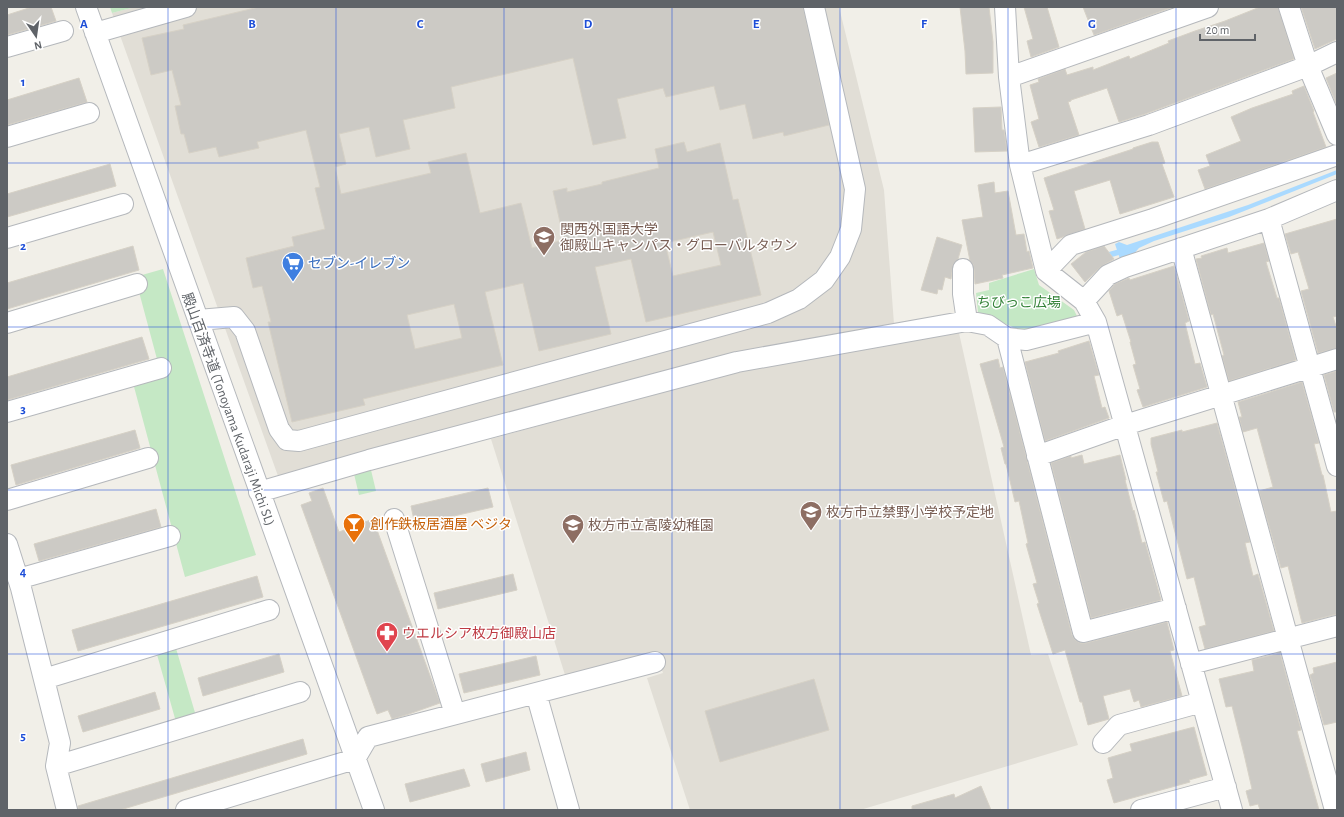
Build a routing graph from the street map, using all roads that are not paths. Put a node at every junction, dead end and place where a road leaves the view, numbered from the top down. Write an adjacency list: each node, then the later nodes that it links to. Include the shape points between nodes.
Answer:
1 (86, 7): 8 (street, 殿山百済寺道 (Tonoyama Kudaraji Michi SL))
2 (186, 7): 8 (street)
3 (814, 7): 27 (street, via 855,189 851,229 840,257 824,280 800,299 768,313 300,441 287,440 279,429 245,331 234,317)
4 (1005, 7): 12 (street)
5 (1208, 7): 12 (street)
6 (1289, 7): 11 (street)
7 (62, 31): 9 (street)
8 (95, 32): 27 (street, 殿山百済寺道 (Tonoyama Kudaraji Michi SL))
9 (7, 47)
10 (1337, 52): 11 (street)
11 (1308, 66): 14 (street); 17 (street, via 1149,125)
12 (1009, 77): 17 (street)
13 (89, 113): 15 (street)
14 (1337, 135)
15 (7, 137)
16 (1337, 155): 24 (street, via 1071,245)
17 (1020, 165): 24 (street)
18 (1337, 190): 20 (street)
19 (122, 204): 21 (street)
20 (1269, 219): 22 (street); 34 (street)
21 (7, 238)
22 (1181, 248): 26 (street, via 1108,275); 35 (street)
23 (963, 269): 28 (street)
24 (1046, 271): 26 (street)
25 (137, 284): 30 (street)
26 (1084, 302): 29 (street)
27 (198, 320): 41 (street, 殿山百済寺道 (Tonoyama Kudaraji Michi SL))
28 (966, 321): 31 (street, via 988,325); 41 (street, via 737,362 369,460)
29 (1096, 322): 31 (street, via 1026,340); 37 (street)
30 (7, 323)
31 (1006, 338): 38 (street)
32 (1337, 359): 34 (street)
33 (161, 368): 36 (street)
34 (1310, 368): 35 (street); 40 (street)
35 (1220, 395): 37 (street); 50 (street)
36 (7, 412)
37 (1125, 425): 38 (street); 47 (street)
38 (1038, 456): 47 (street, via 1083,632)
39 (148, 458): 42 (street)
40 (1337, 466)
41 (259, 492): 59 (street, 殿山百済寺道 (Tonoyama Kudaraji Michi SL))
42 (7, 500)
43 (394, 519): 57 (street)
44 (170, 536): 46 (street)
45 (7, 544): 46 (street)
46 (18, 579): 53 (street)
47 (1176, 608): 52 (street)
48 (269, 610): 53 (street)
49 (1337, 626): 50 (street)
50 (1289, 638): 52 (street); 68 (street)
51 (655, 662): 55 (street)
52 (1191, 664): 56 (street)
53 (44, 679): 60 (street, via 60,743)
54 (300, 692): 60 (street)
55 (536, 693): 57 (street); 65 (street)
56 (1202, 702): 58 (street, via 1119,726); 61 (street)
57 (455, 714): 59 (street, via 368,737)
58 (1103, 743)
59 (355, 759): 63 (street); 64 (street, 殿山百済寺道 (Tonoyama Kudaraji Michi SL))
60 (56, 766): 62 (street)
61 (1226, 787): 66 (street); 67 (street)
62 (67, 810)
63 (186, 810)
64 (374, 810)
65 (569, 810)
66 (1141, 810)
67 (1232, 810)
68 (1334, 810)

